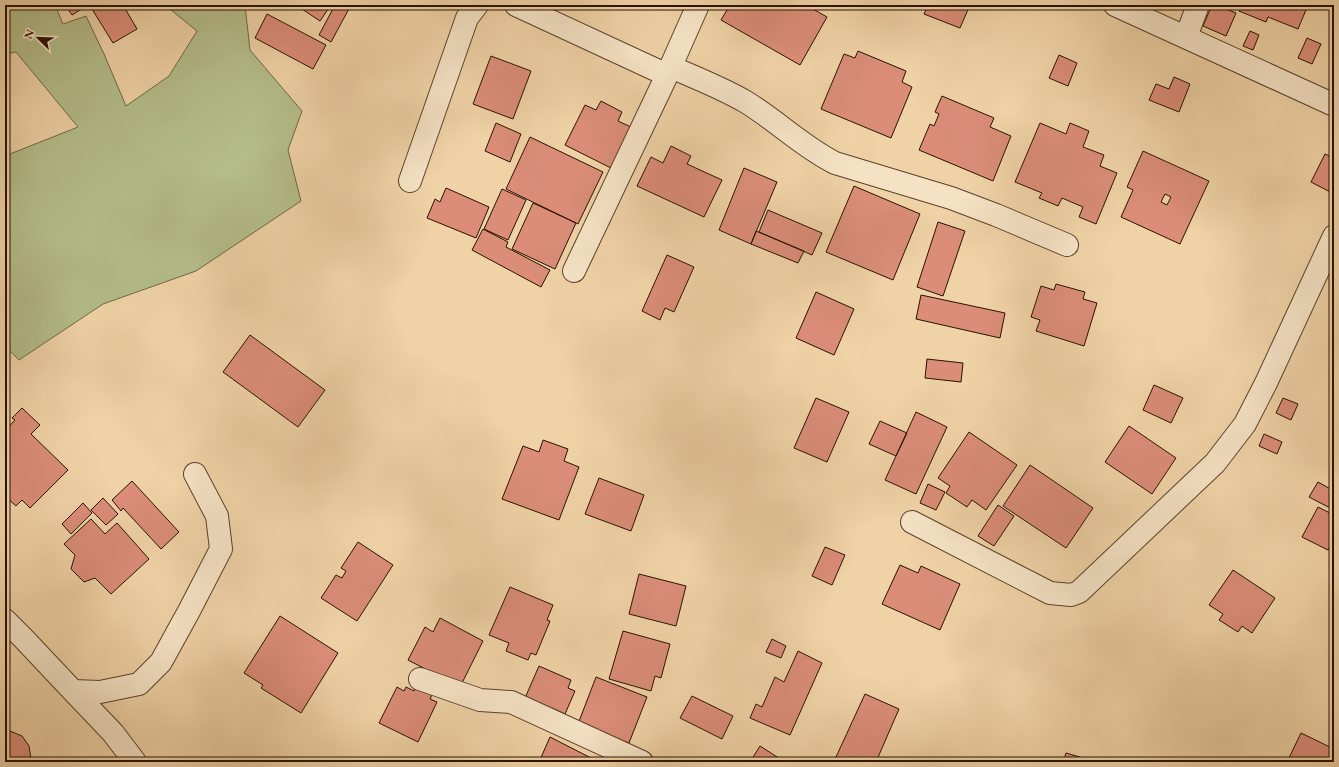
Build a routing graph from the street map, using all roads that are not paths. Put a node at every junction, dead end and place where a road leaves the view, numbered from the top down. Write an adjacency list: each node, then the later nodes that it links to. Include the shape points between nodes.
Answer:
1 (477, 5): 9 (street, via 467,18)
2 (516, 5): 7 (street)
3 (698, 5): 7 (street)
4 (1115, 5): 6 (street)
5 (1198, 5): 6 (street)
6 (1186, 37): 8 (street)
7 (669, 71): 11 (street, via 729,93 835,163 951,198); 12 (street)
8 (1334, 105)
9 (410, 181)
10 (1334, 236): 14 (street, via 1266,383 1244,424 1215,463 1079,592 1071,595 1050,593)
11 (1067, 245)
12 (574, 271)
13 (195, 474): 17 (street, via 217,516 221,549 189,612 161,662 139,684 100,692)
14 (912, 522)
15 (5, 620): 17 (street)
16 (420, 679): 19 (street, via 480,700 511,702)
17 (73, 692): 18 (street, via 113,733)
18 (135, 762)
19 (642, 762)

